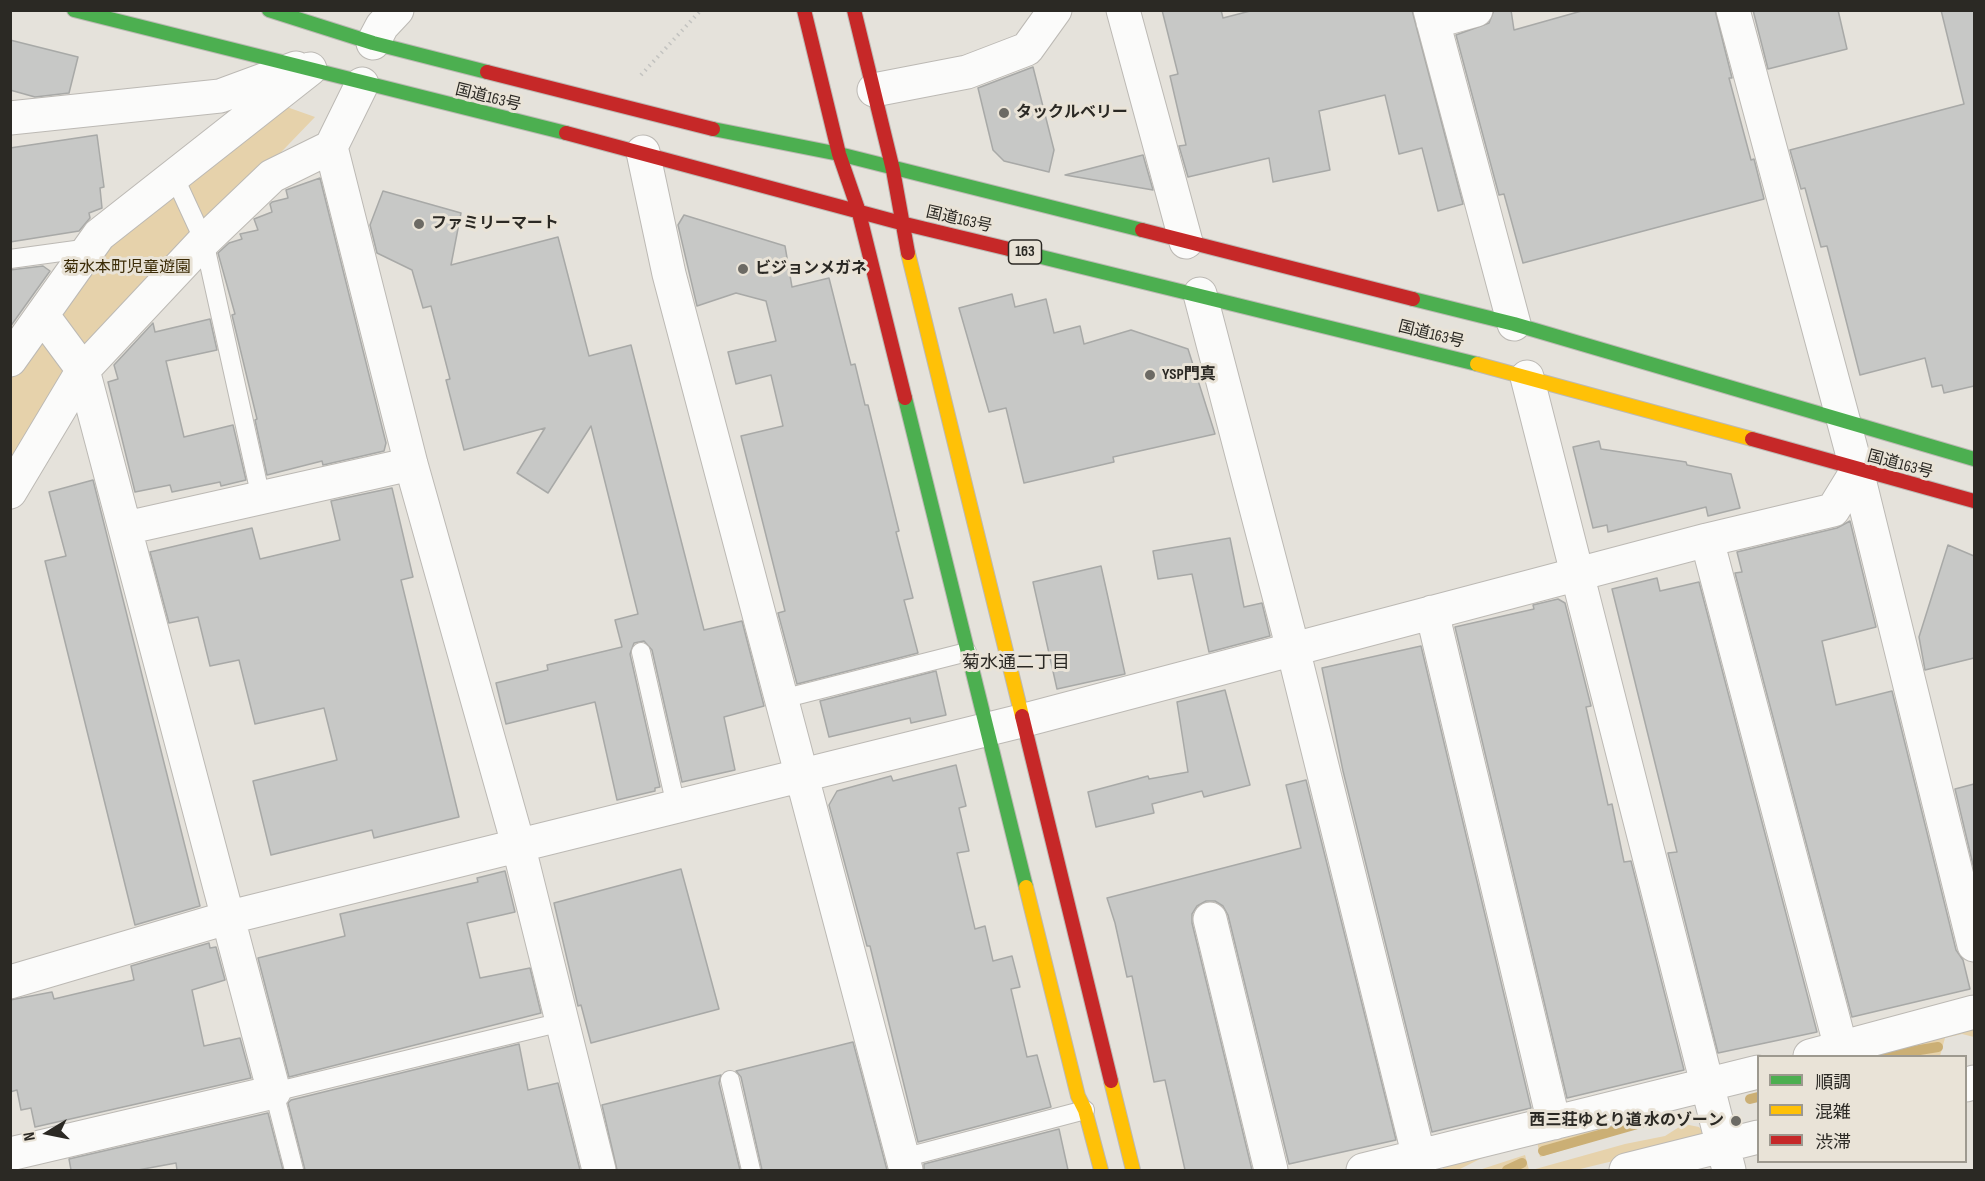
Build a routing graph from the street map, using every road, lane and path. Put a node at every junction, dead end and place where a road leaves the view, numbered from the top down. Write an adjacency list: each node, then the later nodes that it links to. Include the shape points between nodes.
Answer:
1 (74, 10): 13 (main road, 国道163号 / 163)
2 (269, 10): 12 (main road, 国道163号)
3 (398, 10): 12 (street, via 382,26)
4 (701, 10): 16 (path)
5 (804, 10): 20 (main road)
6 (854, 10): 15 (main road)
7 (1055, 10): 15 (street, via 1027,50 967,72)
8 (1123, 10): 26 (street)
9 (1476, 10): 11 (street)
10 (1733, 10): 35 (street)
11 (1431, 16): 31 (street)
12 (373, 43): 16 (main road, 国道163号)
13 (303, 68): 14 (main road, 国道163号 / 163); 17 (street, via 220,96); 22 (street)
14 (362, 84): 18 (street); 19 (main road, 国道163号 / 163)
15 (874, 90): 21 (main road)
16 (614, 105): 20 (main road, 国道163号)
17 (10, 118)
18 (332, 147): 25 (street, via 272,176); 37 (street)
19 (643, 152): 23 (main road, 国道163号 / 163); 49 (street, via 669,274)
20 (839, 154): 21 (main road, 国道163号); 23 (main road)
21 (893, 170): 24 (main road); 26 (main road, 国道163号)
22 (174, 176): 25 (lane); 27 (street, via 99,235)
23 (858, 210): 24 (main road, 国道163号 / 163); 48 (main road)
24 (901, 223): 29 (main road, 国道163号 / 163); 50 (main road)
25 (204, 241): 33 (street); 40 (lane)
26 (1186, 242): 31 (main road, 国道163号)
27 (90, 248): 28 (lane); 30 (street)
28 (10, 259)
29 (1200, 294): 34 (main road, 国道163号 / 163); 46 (street)
30 (43, 316): 32 (street); 33 (street)
31 (1514, 324): 35 (main road, 国道163号)
32 (10, 360)
33 (83, 370): 39 (street); 42 (street)
34 (1527, 377): 38 (main road, 国道163号 / 163); 44 (street)
35 (1841, 418): 36 (main road, 国道163号); 38 (street)
36 (1974, 459)
37 (411, 464): 40 (street); 54 (street)
38 (1857, 471): 41 (main road, 国道163号 / 163); 43 (street, via 1833,510); 57 (street)
39 (10, 492)
40 (261, 498): 42 (street)
41 (1974, 501)
42 (126, 528): 55 (street)
43 (1707, 540): 44 (street); 61 (street)
44 (1576, 576): 45 (street); 64 (street)
45 (1432, 612): 46 (street); 67 (street)
46 (1293, 649): 50 (street); 70 (street)
47 (641, 652): 53 (lane)
48 (967, 652): 49 (lane); 51 (main road)
49 (782, 699): 52 (street)
50 (1025, 720): 51 (street); 77 (main road)
51 (986, 729): 52 (street); 66 (main road, via 1078,1096)
52 (801, 774): 53 (street); 72 (street)
53 (676, 806): 54 (street)
54 (518, 844): 55 (street); 60 (street)
55 (230, 917): 58 (street); 65 (street)
56 (1210, 919): 78 (street)
57 (1974, 945)
58 (10, 982)
59 (1974, 1012): 61 (street)
60 (562, 1022): 65 (lane); 74 (street)
61 (1825, 1052)
62 (1757, 1072): 64 (street)
63 (730, 1080): 75 (lane)
64 (1709, 1086): 67 (street); 71 (street)
65 (274, 1092): 69 (street); 73 (lane)
66 (1085, 1110): 72 (lane); 76 (main road)
67 (1554, 1123): 70 (street)
68 (1757, 1138): 71 (street)
69 (10, 1154)
70 (1419, 1157): 79 (street)
71 (1726, 1158): 80 (street)
72 (905, 1164)
73 (294, 1170)
74 (599, 1170)
75 (751, 1170)
76 (1101, 1170)
77 (1133, 1170)
78 (1271, 1170)
79 (1363, 1170)
80 (1626, 1170)

